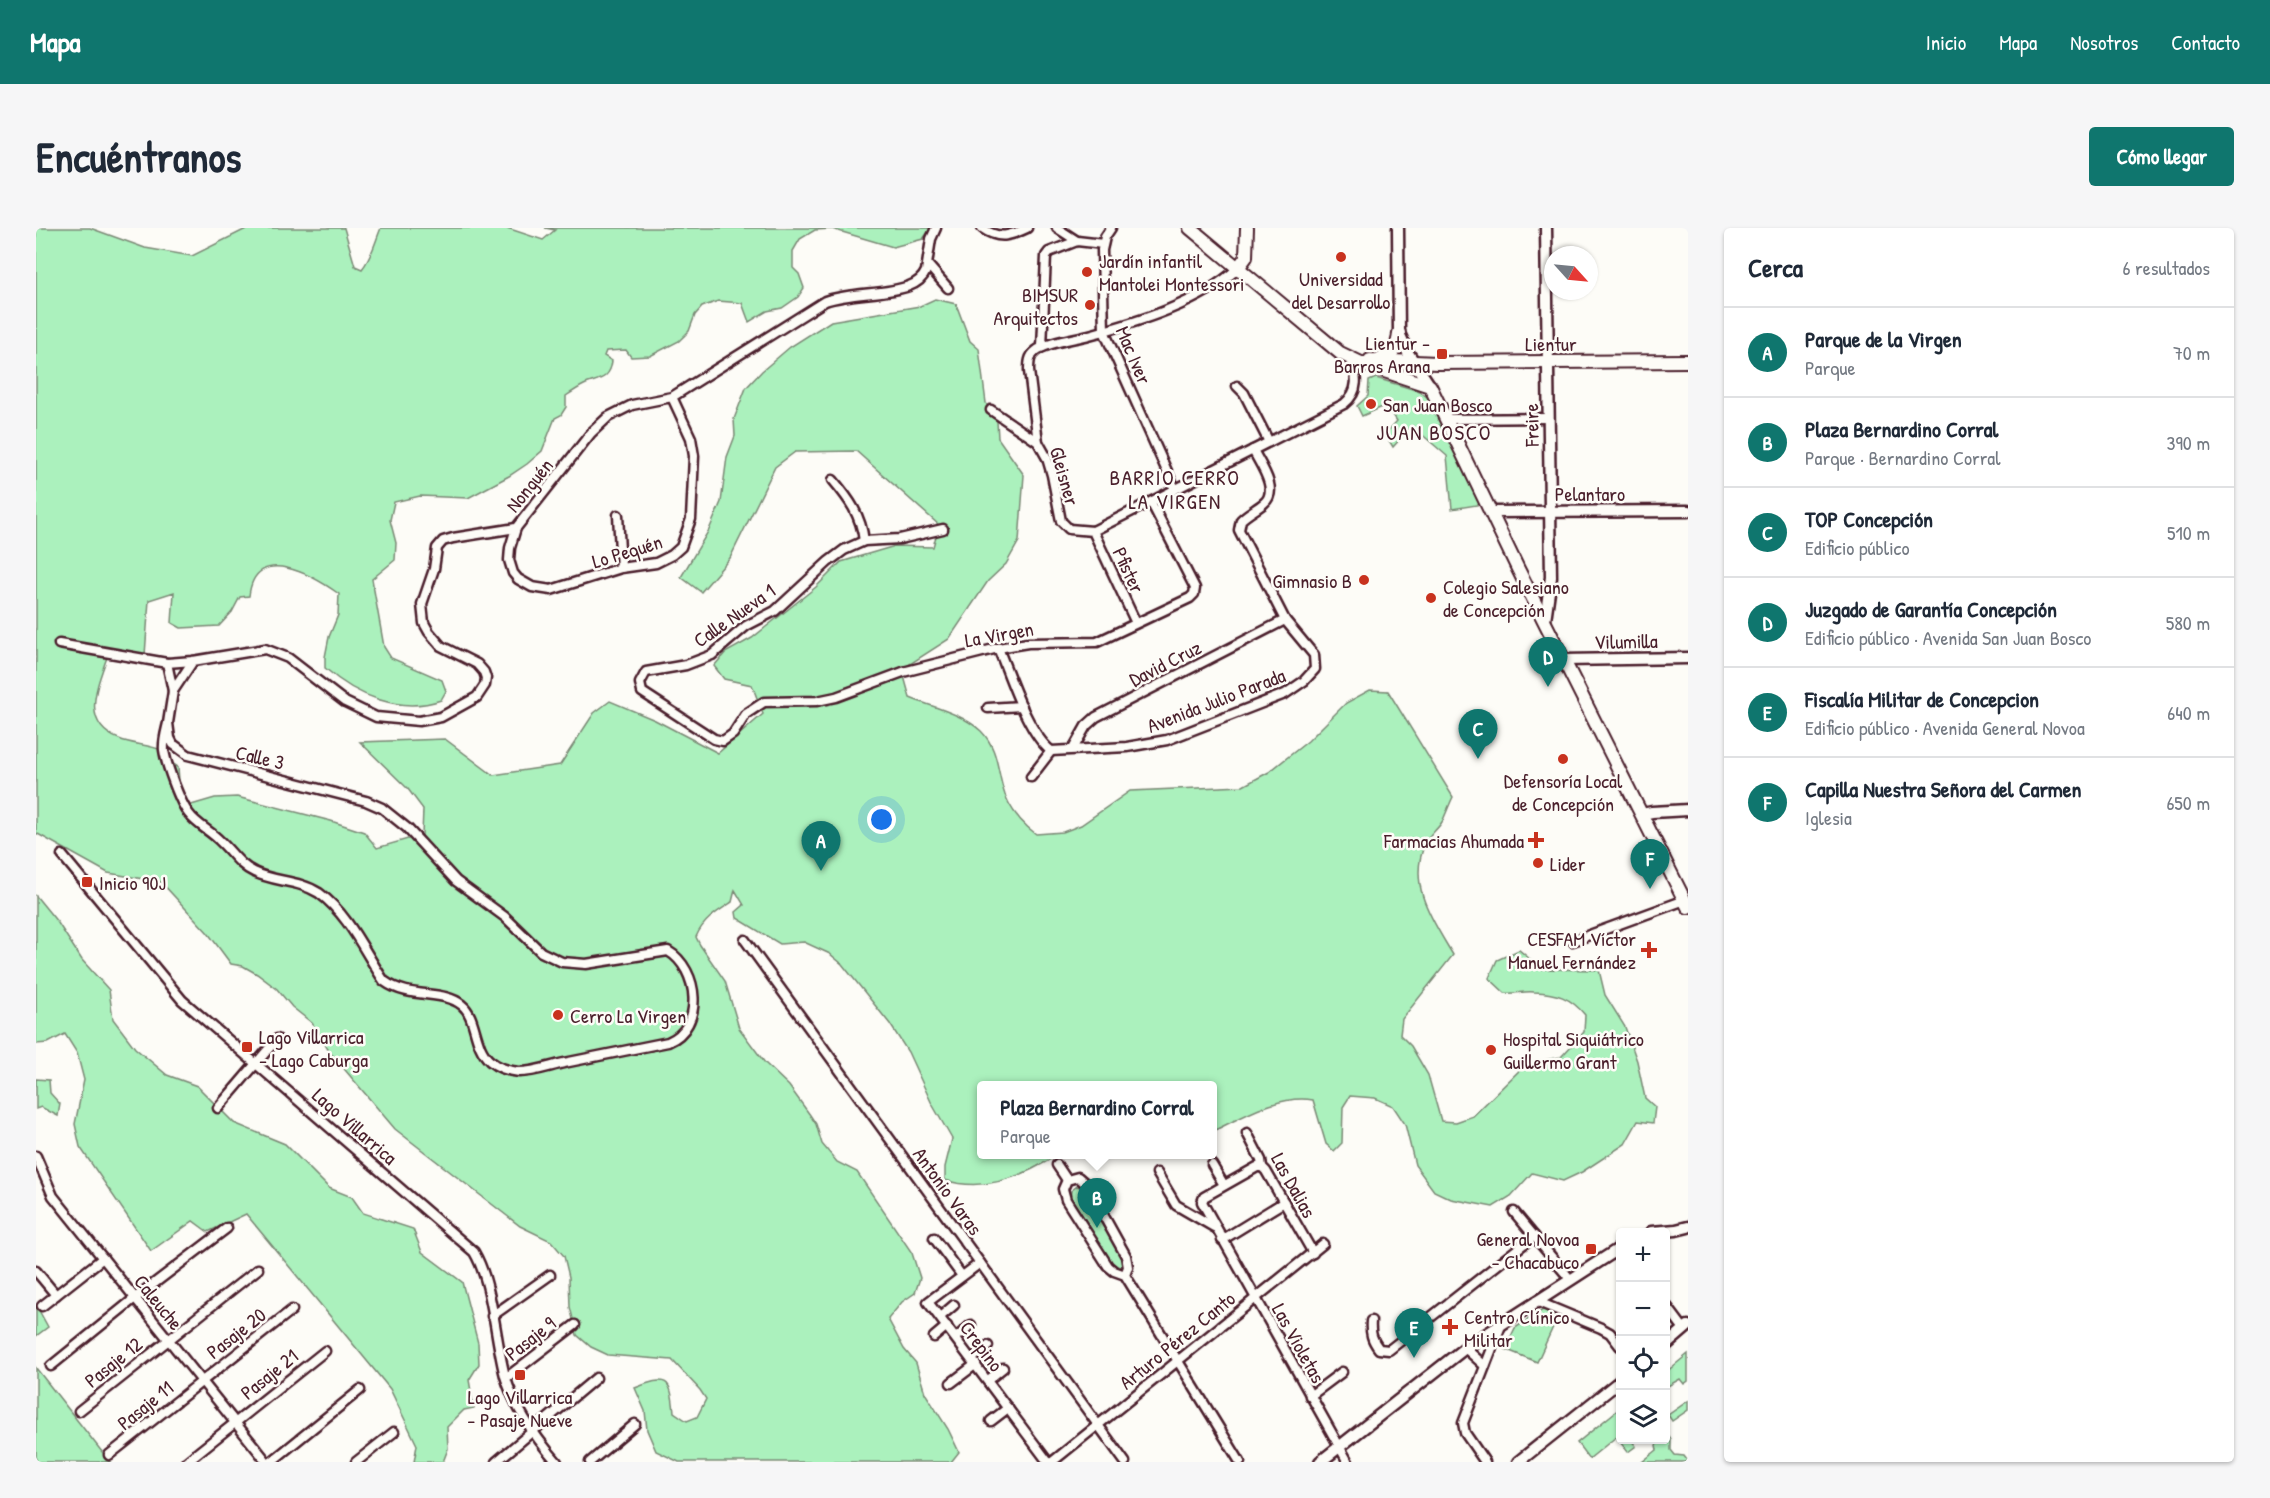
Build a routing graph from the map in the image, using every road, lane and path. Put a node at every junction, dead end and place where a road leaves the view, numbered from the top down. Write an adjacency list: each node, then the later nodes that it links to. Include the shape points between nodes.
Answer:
1 (936, 228): 12 (street)
2 (982, 228): 3 (street, via 1007,237)
3 (1027, 228)
4 (1057, 228): 10 (street)
5 (1111, 228): 11 (street, Mac Iver)
6 (1190, 228): 13 (main road)
7 (1247, 228): 13 (main road, via 1247,254)
8 (1398, 228): 16 (main road)
9 (1546, 228): 22 (main road, Freire)
10 (1077, 242): 11 (street, Gleisner); 17 (street, Gleisner, via 1046,256)
11 (1103, 244): 15 (street, Mac Iver)
12 (928, 265): 14 (street); 25 (street, Nonguén, via 924,276 910,286 825,301)
13 (1238, 268): 15 (street, via 1197,298); 18 (main road, via 1332,347)
14 (948, 288)
15 (1104, 331): 17 (street); 33 (street, Mac Iver)
16 (1399, 333): 20 (main road, via 1392,353); 21 (main road)
17 (1042, 347): 29 (street, Gleisner, via 1029,362)
18 (1351, 358): 20 (main road, Lientur); 24 (main road); 30 (street, via 1357,382 1348,401)
19 (1688, 360): 22 (main road, Lientur)
20 (1373, 361): 21 (main road, Lientur)
21 (1414, 362): 22 (main road, Lientur); 24 (main road)
22 (1548, 362): 27 (main road, Freire)
23 (1237, 386): 30 (street)
24 (1430, 386): 28 (main road)
25 (672, 397): 39 (street, Nonguén, via 632,405 608,417); 43 (street, Lo Pequén, via 693,446 695,467 689,529 681,547 665,560)
26 (991, 410): 29 (street, Gleisner)
27 (1549, 418): 28 (street); 37 (main road, Freire)
28 (1447, 419): 36 (main road)
29 (1038, 442): 41 (street, Gleisner, via 1049,466 1062,524 1069,529)
30 (1269, 442): 31 (street)
31 (1253, 450): 33 (street); 44 (street, Avenida Julio Parada, via 1270,494 1240,520 1239,530)
32 (833, 480): 42 (street, via 855,507)
33 (1175, 489): 34 (street)
34 (1150, 501): 41 (street); 46 (street, La Virgen, via 1195,588 1190,598)
35 (1688, 511): 37 (main road, Pelantaro)
36 (1493, 512): 37 (main road, Pelantaro); 45 (main road)
37 (1550, 512): 45 (main road, Freire, via 1551,577)
38 (618, 515): 43 (street)
39 (516, 528): 43 (street, Lo Pequén, via 510,548 511,567 518,579 532,587 551,591); 51 (street, Nonguén, via 447,539 437,548 422,604 424,623 441,646 477,664 486,678 477,697 441,717 387,720 367,714 273,651 255,650)
40 (943, 529): 42 (street, Calle Nueva 1, via 900,539)
41 (1093, 531): 46 (street, Pfister)
42 (864, 541): 57 (street, Calle Nueva 1, via 844,550 775,611 746,626 711,654 686,665 643,675 640,688 646,696)
43 (621, 568)
44 (1285, 620): 58 (street, David Cruz, via 1096,717); 58 (street, Avenida Julio Parada, via 1316,660 1313,672 1296,687 1167,740 1134,747)
45 (1545, 620): 50 (main road)
46 (1136, 623): 48 (street, La Virgen, via 1097,642 1028,643)
47 (59, 644): 52 (street, Nonguén)
48 (998, 648): 54 (street); 57 (street, La Virgen, via 903,672 836,697 764,702 746,714 729,737)
49 (1688, 658): 50 (main road, Vilumilla)
50 (1564, 660): 64 (main road)
51 (193, 661): 52 (street, Nonguén); 53 (street)
52 (167, 663): 53 (street)
53 (173, 691): 56 (street)
54 (1022, 706): 55 (street); 60 (street, via 1043,745)
55 (988, 708)
56 (168, 723): 59 (street, via 170,738); 61 (street, via 164,742)
57 (718, 741)
58 (1073, 749): 60 (street, Avenida Julio Parada)
59 (179, 750): 61 (street); 61 (street, Calle 3, via 198,759 366,801 393,815 456,881 505,917 541,952 562,962 586,964 668,951 686,966 692,985 693,1014 687,1028 668,1042 521,1072 496,1066 484,1056 462,1005 453,999 394,988 384,981 342,914 317,892 266,877 238,862 189,814)
60 (1051, 751): 62 (street)
61 (167, 760)
62 (1031, 777)
63 (1688, 810): 64 (main road)
64 (1642, 814): 66 (main road)
65 (62, 855): 70 (street, Lago Villarrica, via 170,988)
66 (1687, 902): 68 (street)
67 (745, 940): 91 (street, Antonio Varas)
68 (1573, 941)
69 (277, 1039): 70 (street)
70 (256, 1063): 71 (street); 106 (street, Lago Villarrica, via 469,1246 480,1266)
71 (218, 1108)
72 (1247, 1133): 76 (street, Las Dalias)
73 (36, 1156): 90 (street, Caleuche, via 53,1196)
74 (1057, 1165): 78 (street)
75 (1212, 1165): 79 (street)
76 (1262, 1167): 79 (street); 80 (street, Las Dalias)
77 (1157, 1173): 82 (street, via 1176,1205)
78 (1067, 1180): 95 (street, via 1063,1189 1066,1200 1108,1266); 95 (street, via 1078,1177 1086,1184 1126,1256)
79 (1224, 1185): 82 (street, Las Violetas, via 1202,1199)
80 (1284, 1202): 86 (street); 89 (street, Las Dalias)
81 (1514, 1212): 84 (street)
82 (1215, 1227): 86 (street, Las Violetas)
83 (227, 1228): 99 (street)
84 (1534, 1236): 97 (street); 108 (street, via 1389,1350 1374,1342)
85 (934, 1238): 96 (street)
86 (1222, 1240): 100 (street, Las Violetas)
87 (1323, 1244): 89 (street, Arturo Pérez Canto)
88 (1616, 1250): 97 (main road)
89 (1313, 1252): 100 (street, Arturo Pérez Canto)
90 (103, 1258): 98 (street); 99 (street, Caleuche)
91 (980, 1263): 96 (street, Crepino); 141 (street, Antonio Varas)
92 (258, 1269): 116 (street, Pasaje 12)
93 (36, 1271): 98 (street)
94 (550, 1275): 106 (street)
95 (1125, 1275): 123 (street)
96 (962, 1276): 107 (street, Crepino, via 928,1302)
97 (1570, 1279): 101 (main road)
98 (56, 1294): 103 (street)
99 (135, 1298): 116 (street, Caleuche); 124 (street)
100 (1255, 1299): 123 (street, Arturo Pérez Canto); 135 (street, Las Violetas)
101 (1536, 1301): 109 (main road); 117 (street, via 1610,1333)
102 (954, 1305): 107 (street)
103 (42, 1306)
104 (292, 1310): 131 (street, Pasaje 20)
105 (1670, 1310): 113 (street)
106 (492, 1316): 128 (street, Lago Villarrica)
107 (940, 1317): 112 (street, Crepino)
108 (1371, 1321)
109 (1502, 1323): 120 (main road); 125 (street)
110 (575, 1325): 128 (street, Pasaje 9)
111 (971, 1325): 115 (street)
112 (947, 1326): 114 (street); 115 (street, Crepino)
113 (1686, 1328): 118 (main road)
114 (934, 1337)
115 (956, 1338): 122 (street, Crepino)
116 (168, 1339): 131 (street, Caleuche); 137 (street, Pasaje 12)
117 (1616, 1341)
118 (1670, 1341)
119 (988, 1346): 122 (street)
120 (1465, 1348): 125 (street); 144 (main road)
121 (325, 1351): 139 (street, Pasaje 21)
122 (974, 1361): 130 (street, Crepino); 132 (street)
123 (1178, 1361): 141 (street, Arturo Pérez Canto); 155 (street)
124 (51, 1366)
125 (1485, 1366): 158 (street, via 1463,1429)
126 (1003, 1368): 130 (street)
127 (1342, 1372): 135 (street)
128 (506, 1378): 143 (street, Lago Villarrica)
129 (596, 1378): 143 (street)
130 (988, 1380): 136 (street, Crepino)
131 (202, 1381): 139 (street, Caleuche); 145 (street, Pasaje 11)
132 (951, 1383)
133 (1616, 1384): 159 (main road)
134 (360, 1390): 148 (street)
135 (1310, 1396): 144 (street, Las Violetas)
136 (1008, 1408): 138 (street); 153 (street, Crepino)
137 (79, 1411)
138 (991, 1421)
139 (235, 1422): 146 (street, Pasaje 21); 147 (street, Caleuche)
140 (635, 1424): 152 (street)
141 (1098, 1424): 153 (street, Arturo Pérez Canto); 154 (street, Antonio Varas)
142 (394, 1432): 149 (street)
143 (531, 1432): 150 (street); 151 (street, Lago Villarrica)
144 (1339, 1447): 156 (main road); 157 (street, Las Violetas)
145 (109, 1455)
146 (186, 1462)
147 (267, 1462)
148 (271, 1462)
149 (356, 1462)
150 (496, 1462)
151 (557, 1462)
152 (590, 1462)
153 (1050, 1462)
154 (1125, 1462)
155 (1240, 1462)
156 (1320, 1462)
157 (1347, 1462)
158 (1485, 1462)
159 (1518, 1462)

